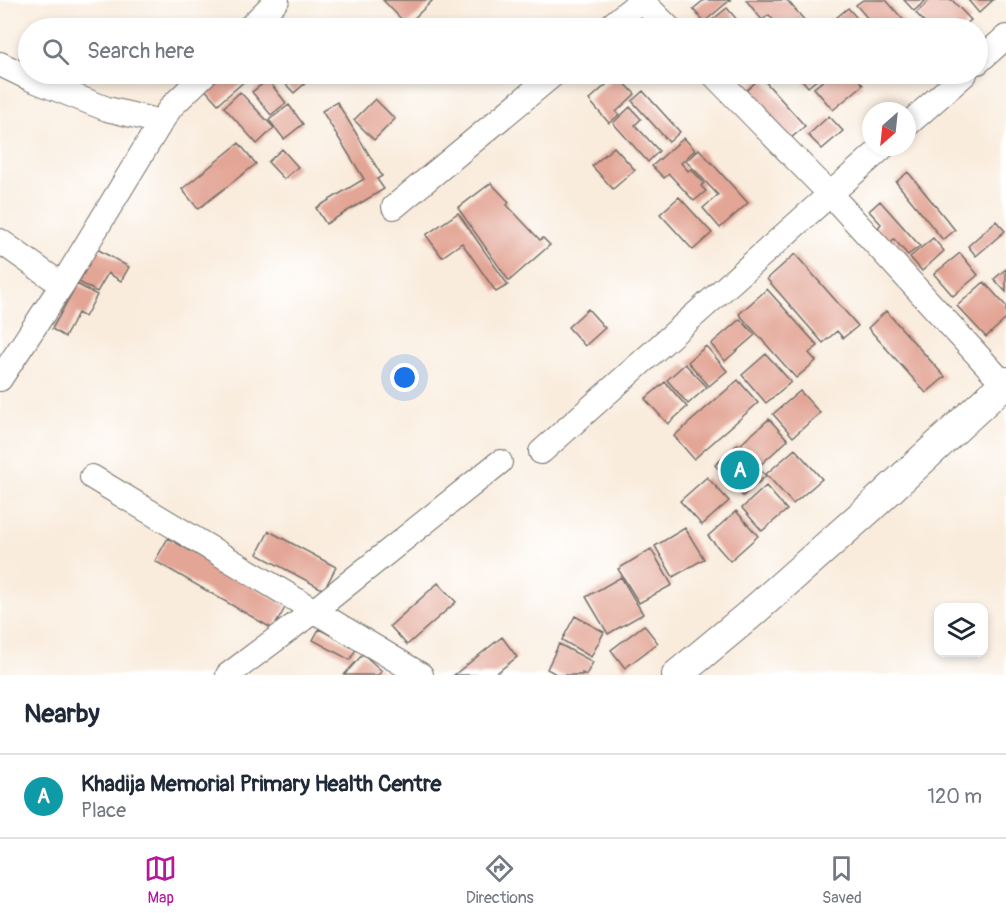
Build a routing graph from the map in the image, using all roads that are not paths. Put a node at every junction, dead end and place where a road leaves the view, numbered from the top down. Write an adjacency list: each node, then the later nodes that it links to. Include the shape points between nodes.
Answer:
1 (277, 0): 3 (street)
2 (642, 0): 4 (street); 5 (street)
3 (259, 18)
4 (620, 18)
5 (659, 18)
6 (1006, 37): 7 (street)
7 (988, 53)
8 (0, 64): 9 (street)
9 (18, 73)
10 (43, 84): 16 (street, via 107,110)
11 (195, 84): 16 (street)
12 (542, 84): 19 (street)
13 (723, 84): 18 (street)
14 (954, 84): 15 (street)
15 (916, 117)
16 (161, 122): 21 (street)
17 (873, 156): 18 (street)
18 (830, 194): 23 (street); 24 (street)
19 (394, 207)
20 (0, 241): 21 (street)
21 (62, 285): 22 (street)
22 (0, 379)
23 (1005, 383): 28 (main road)
24 (541, 452)
25 (500, 462): 27 (street)
26 (92, 477): 27 (street)
27 (315, 610): 29 (street); 30 (street)
28 (681, 674)
29 (228, 675)
30 (421, 675)

